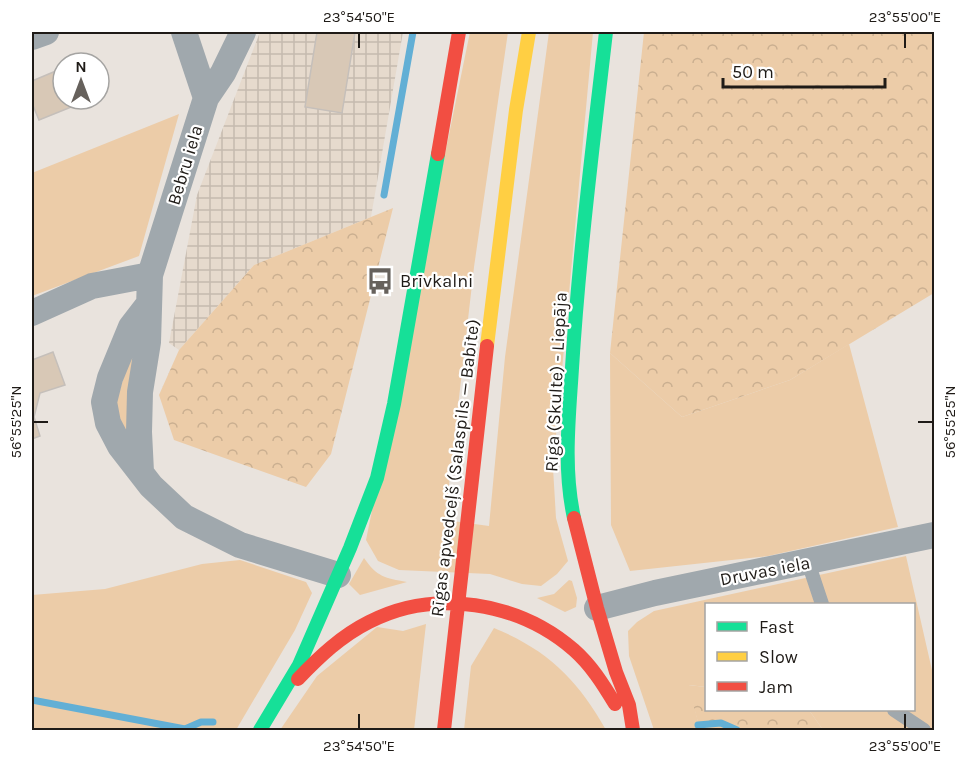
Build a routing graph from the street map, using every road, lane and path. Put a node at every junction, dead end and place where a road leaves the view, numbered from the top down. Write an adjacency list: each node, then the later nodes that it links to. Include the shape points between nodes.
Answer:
1 (46, 32): 7 (street)
2 (184, 32): 8 (street)
3 (243, 32): 8 (street, Bebru iela)
4 (459, 32): 15 (highway, Rīga (Skulte) - Liepāja, via 386,441 377,478)
5 (529, 32): 22 (highway, Rīgas apvedceļš (Salaspils — Babīte), via 466,523)
6 (606, 32): 17 (highway, Rīga (Skulte) - Liepāja, via 579,287 567,455 572,510)
7 (32, 38)
8 (206, 98): 9 (street, Bebru iela)
9 (150, 275): 10 (street, Bebru iela); 11 (street, via 92,286)
10 (148, 305): 12 (street, Bebru iela, via 148,342 140,392); 12 (street, via 131,327 104,402 108,423 120,446)
11 (32, 313)
12 (141, 472): 15 (street, via 184,517 240,545)
13 (934, 535): 14 (street, Druvas iela)
14 (808, 562): 16 (lane); 17 (street, Druvas iela)
15 (338, 575): 18 (highway, Rīga (Skulte) - Liepāja, via 299,665)
16 (822, 603)
17 (597, 608): 20 (highway, Rīga (Skulte) - Liepāja, via 629,705)
18 (280, 698): 20 (highway, Rīga (Skulte) - Liepāja, via 314,662 356,629 381,616 421,604 485,605 516,614 569,645 599,677); 21 (highway, Rīga (Skulte) - Liepāja)
19 (896, 711): 23 (lane)
20 (632, 729)
21 (260, 730)
22 (444, 730)
23 (924, 730)

